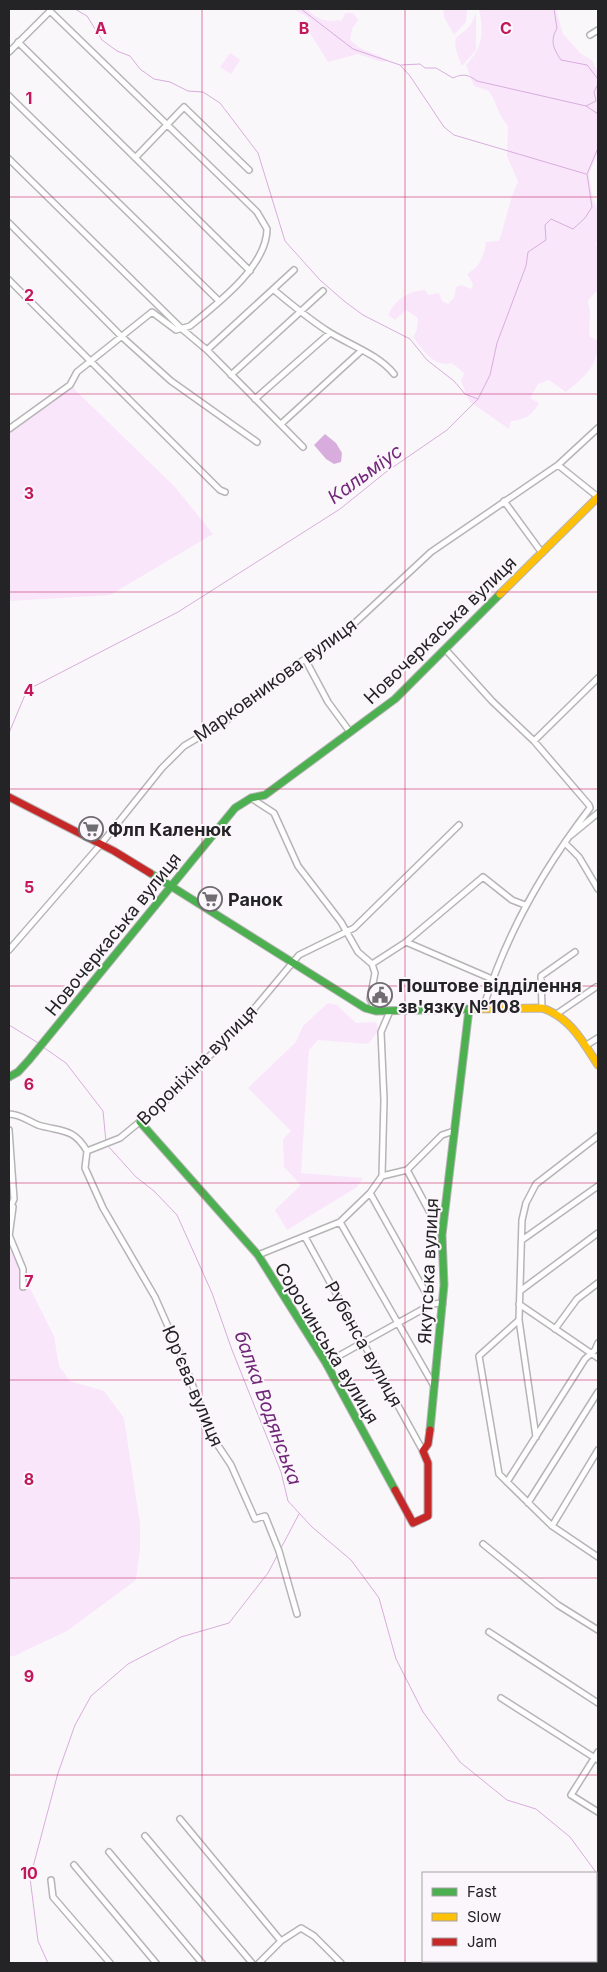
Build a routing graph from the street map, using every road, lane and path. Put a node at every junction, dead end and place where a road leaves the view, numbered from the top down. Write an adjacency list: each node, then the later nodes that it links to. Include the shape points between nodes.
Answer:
1 (598, 30): 2 (street)
2 (590, 35)
3 (18, 42): 4 (street); 6 (street, via 50,10); 7 (street)
4 (9, 52)
5 (9, 96): 16 (street)
6 (166, 123): 7 (street); 9 (street, via 181,108 187,108); 12 (street, via 265,222 265,244)
7 (136, 157): 12 (street)
8 (9, 159): 18 (street)
9 (249, 170)
10 (9, 223): 20 (street)
11 (294, 270): 14 (street)
12 (250, 271): 16 (street)
13 (9, 280): 23 (street)
14 (274, 290): 17 (street); 21 (street)
15 (322, 291): 17 (street)
16 (218, 300): 18 (street, via 190,326)
17 (300, 312): 19 (street); 25 (street)
18 (182, 329): 20 (street, via 176,330 152,312); 21 (street)
19 (330, 333): 22 (street); 26 (street)
20 (121, 336): 23 (street); 31 (street, via 171,381)
21 (207, 350): 25 (street)
22 (362, 350): 24 (street); 28 (street)
23 (91, 360): 29 (street, via 76,372 70,385); 34 (street)
24 (394, 374)
25 (232, 375): 26 (street)
26 (255, 399): 28 (street)
27 (9, 420): 29 (street)
28 (281, 424): 32 (street)
29 (11, 427)
30 (598, 428): 33 (street, Марковникова вулиця)
31 (256, 442)
32 (303, 447)
33 (558, 466): 35 (street); 36 (street, Марковникова вулиця)
34 (225, 492)
35 (598, 497): 37 (street, Новочеркаська вулиця)
36 (504, 500): 37 (street); 39 (street, Марковникова вулиця, via 431,552 344,633)
37 (542, 553): 38 (street, Новочеркаська вулиця)
38 (446, 650): 41 (street, Новочеркаська вулиця, via 395,699); 42 (street)
39 (305, 659): 41 (street, via 328,702); 48 (street, Марковникова вулиця, via 226,721 184,746 162,768)
40 (598, 678): 42 (street)
41 (350, 732): 44 (street, Новочеркаська вулиця, via 265,795)
42 (534, 741): 47 (street, via 590,805)
43 (9, 796): 48 (street)
44 (251, 798): 49 (street, Новочеркаська вулиця, via 235,808); 52 (street, via 274,813 298,866)
45 (598, 815): 47 (street)
46 (459, 825): 52 (street, Вороніхіна вулиця, via 354,928)
47 (566, 840): 50 (street); 51 (street)
48 (101, 844): 49 (street); 54 (street, Марковникова вулиця)
49 (170, 887): 56 (street); 69 (street, Новочеркаська вулиця, via 39,1048 18,1072)
50 (598, 889)
51 (526, 905): 53 (street, via 512,900 482,878); 58 (street)
52 (346, 932): 56 (street, Вороніхіна вулиця, via 299,956); 57 (street, via 358,952)
53 (406, 942): 57 (street); 58 (street)
54 (9, 950)
55 (575, 952): 60 (street, via 541,976)
56 (292, 964): 63 (street, via 365,1008); 71 (street, Вороніхіна вулиця, via 248,1016 170,1097)
57 (372, 964): 63 (street, via 375,973 370,1000)
58 (492, 979): 61 (street)
59 (596, 987): 65 (street)
60 (542, 1008): 61 (street); 65 (street)
61 (482, 1009): 62 (street)
62 (470, 1010): 64 (street); 73 (street, Якутська вулиця)
63 (376, 1011): 64 (street)
64 (390, 1011): 77 (street, via 381,1032 384,1100)
65 (558, 1013): 67 (street)
66 (598, 1038): 67 (street)
67 (585, 1046): 68 (street)
68 (598, 1065)
69 (9, 1077)
70 (9, 1114): 75 (street, via 65,1130 81,1140)
71 (140, 1122): 75 (street, Вороніхіна вулиця, via 113,1141); 88 (street, Сорочинська вулиця)
72 (9, 1130): 80 (street)
73 (454, 1131): 76 (street, via 442,1136); 84 (street, Якутська вулиця)
74 (598, 1136): 87 (street, via 540,1179 532,1189 522,1220)
75 (87, 1151): 114 (street, Юр’єва вулиця, via 85,1168 103,1208 155,1297 216,1444 231,1465 255,1520 265,1516)
76 (407, 1170): 77 (street); 84 (street)
77 (382, 1176): 79 (street)
78 (598, 1186): 87 (street)
79 (370, 1193): 82 (street); 93 (street)
80 (14, 1199): 81 (street); 85 (street)
81 (9, 1210)
82 (340, 1222): 86 (street); 96 (street)
83 (598, 1233): 91 (street)
84 (442, 1235): 92 (street, Якутська вулиця)
85 (9, 1236): 90 (street, via 23,1269)
86 (305, 1237): 88 (street); 98 (street, Рубенса вулиця)
87 (522, 1240): 91 (street)
88 (258, 1255): 102 (street, Сорочинська вулиця)
89 (598, 1283): 97 (street, via 577,1299)
90 (23, 1287)
91 (520, 1291): 94 (street)
92 (443, 1303): 93 (street); 103 (street, Якутська вулиця)
93 (432, 1304): 96 (street)
94 (519, 1304): 95 (street); 97 (street)
95 (519, 1320): 105 (street); 108 (street, via 479,1356 499,1474)
96 (398, 1323): 98 (street); 103 (street)
97 (555, 1329): 100 (street)
98 (362, 1342): 102 (street); 107 (street, Рубенса вулиця)
99 (598, 1343): 100 (street)
100 (591, 1353): 101 (street); 105 (street)
101 (598, 1358)
102 (326, 1362): 110 (street, Сорочинська вулиця)
103 (434, 1386): 107 (street, Якутська вулиця, via 428,1444)
104 (598, 1392): 109 (street)
105 (536, 1436): 108 (street)
106 (598, 1450): 111 (street)
107 (423, 1451): 110 (street, Якутська вулиця, via 428,1463 428,1516)
108 (507, 1482): 109 (street)
109 (528, 1503): 111 (street)
110 (413, 1522)
111 (552, 1526): 113 (street)
112 (483, 1544): 115 (street, via 558,1605)
113 (598, 1556)
114 (297, 1614)
115 (598, 1630)
116 (490, 1632): 118 (street)
117 (501, 1698): 120 (street)
118 (598, 1703)
119 (598, 1752): 120 (street)
120 (596, 1759): 121 (street, via 571,1795)
121 (598, 1812)
122 (180, 1819): 127 (street)
123 (145, 1836): 131 (street)
124 (109, 1852): 130 (street)
125 (74, 1865): 129 (street)
126 (51, 1880): 128 (street, via 53,1897)
127 (281, 1941): 132 (street); 133 (street, via 301,1928 320,1941)
128 (110, 1963)
129 (156, 1963)
130 (202, 1963)
131 (252, 1963)
132 (259, 1963)
133 (341, 1963)

